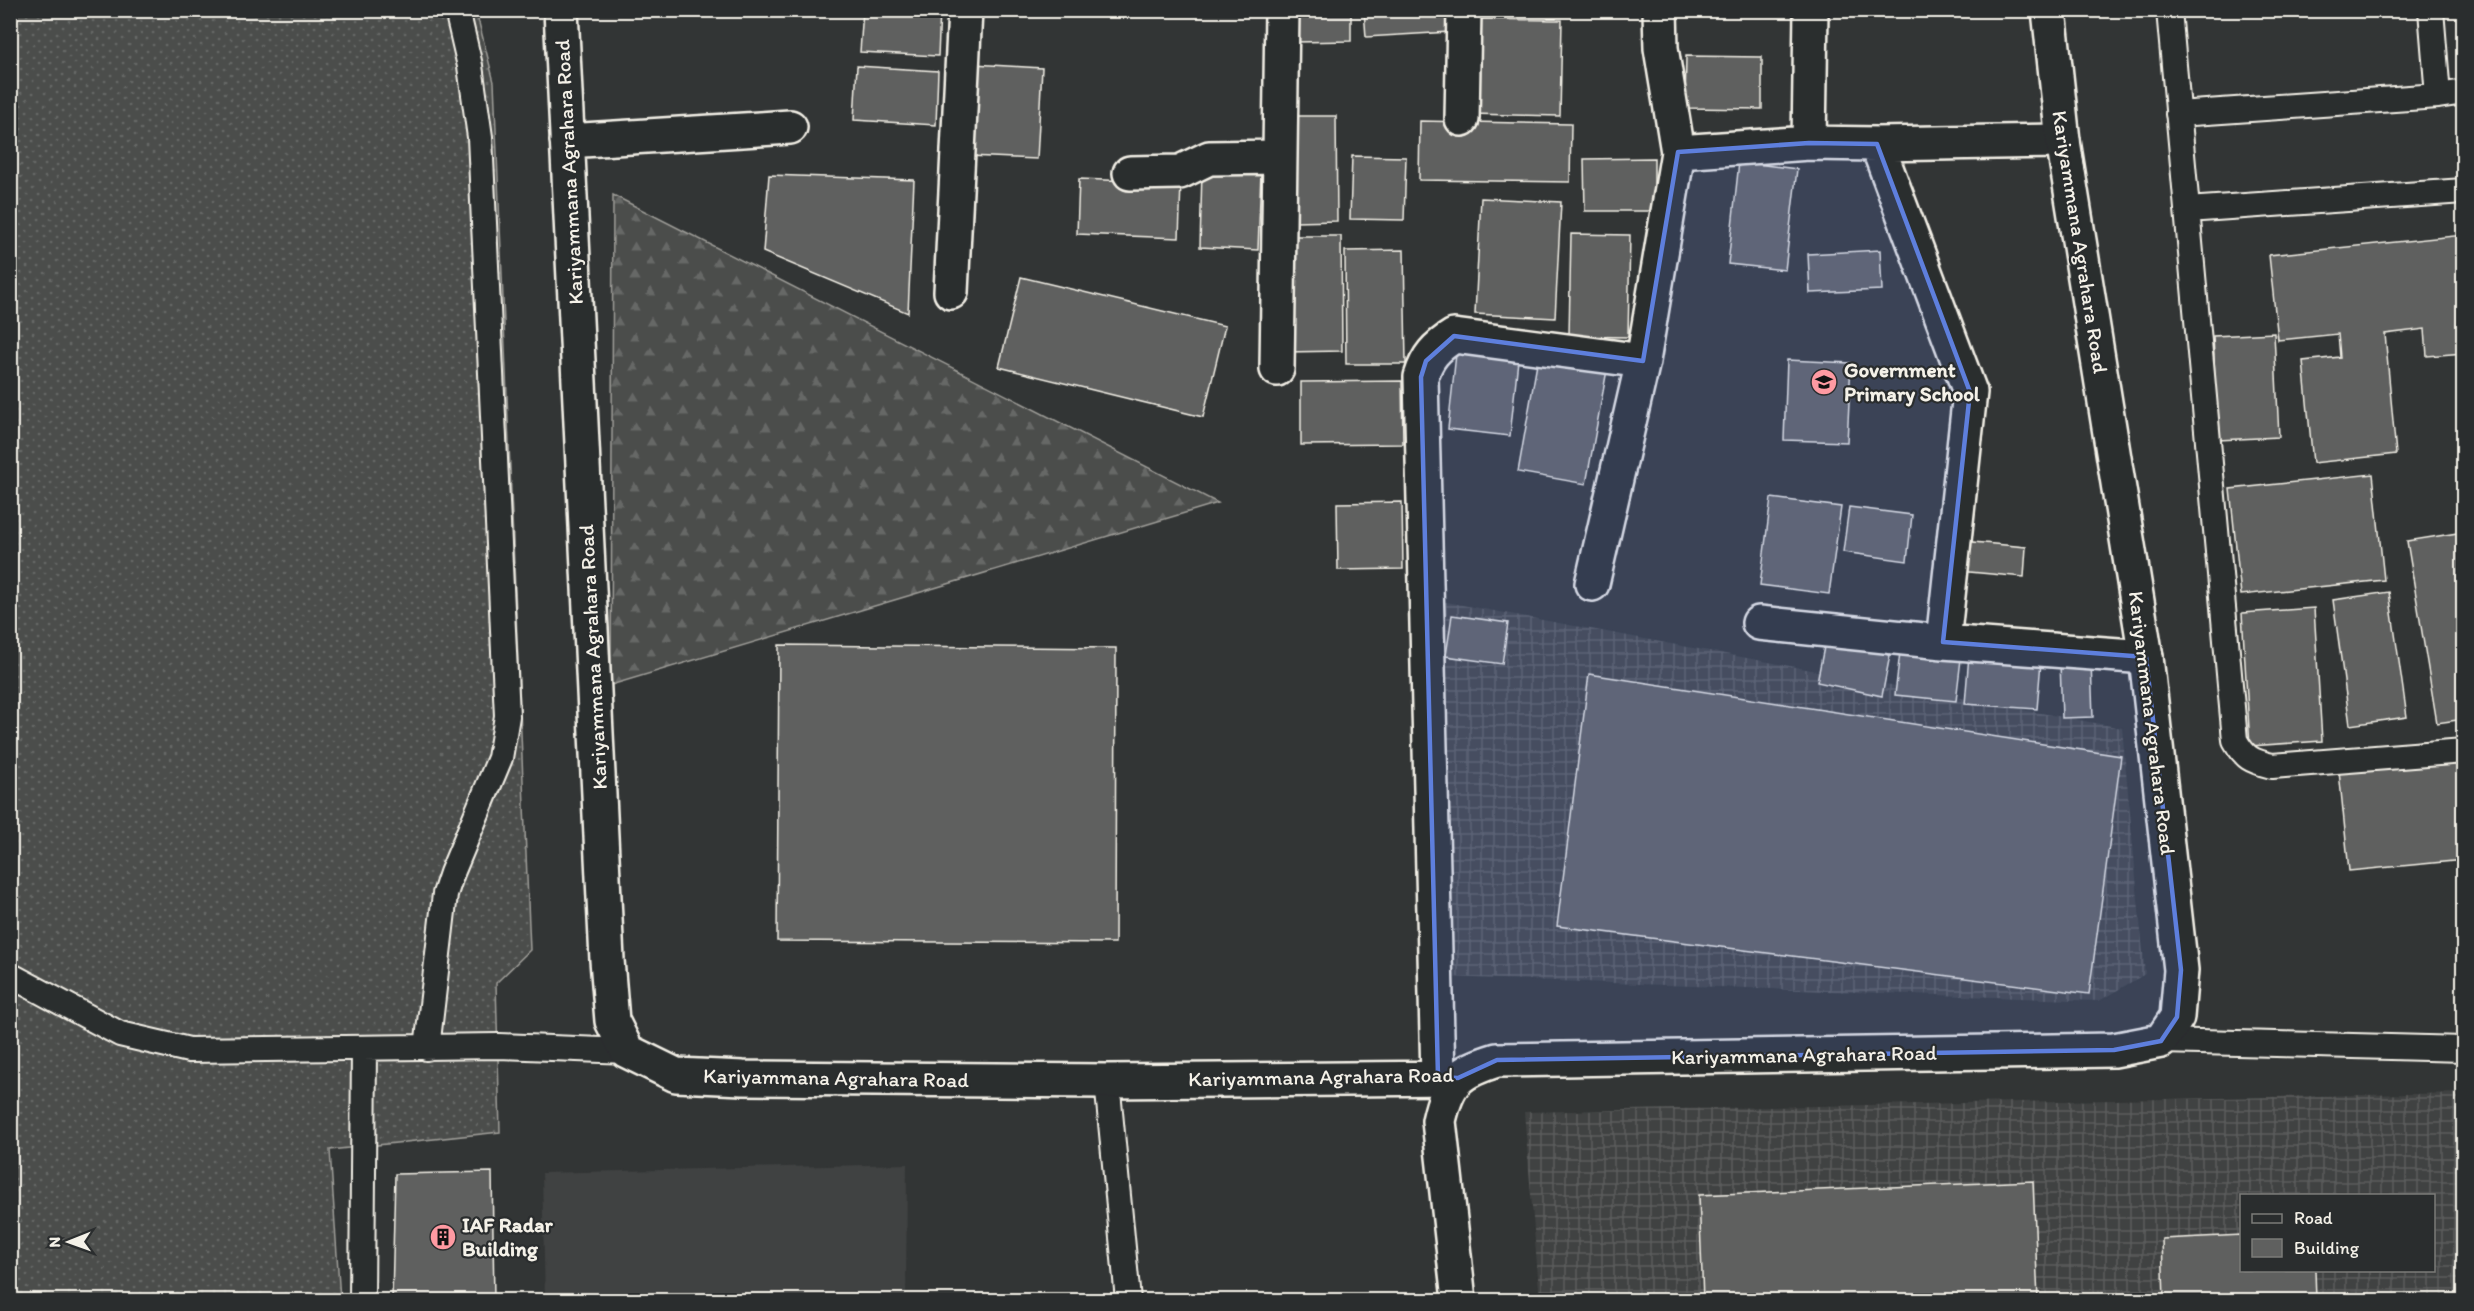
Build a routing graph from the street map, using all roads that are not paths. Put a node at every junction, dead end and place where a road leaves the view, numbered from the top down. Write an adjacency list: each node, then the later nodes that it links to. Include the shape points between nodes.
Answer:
1 (457, 10): 36 (lane, via 480,137 507,716 500,758 446,894)
2 (561, 10): 16 (street, Kariyammana Agrahara Road)
3 (965, 10): 25 (street)
4 (1282, 10): 21 (street)
5 (1464, 10): 14 (street)
6 (1660, 10): 20 (street, via 1661,48)
7 (1811, 10): 18 (street)
8 (2049, 10): 17 (street, Kariyammana Agrahara Road)
9 (2169, 10): 13 (lane)
10 (2431, 10): 12 (lane)
11 (2463, 92): 12 (lane)
12 (2438, 96): 13 (lane)
13 (2178, 114): 24 (lane)
14 (1462, 119)
15 (790, 127): 16 (street)
16 (567, 141): 38 (street, Kariyammana Agrahara Road, via 607,960 612,1021)
17 (2063, 141): 19 (street); 31 (street, Kariyammana Agrahara Road)
18 (1809, 142): 19 (street); 20 (street)
19 (1877, 144): 30 (street, via 1970,392)
20 (1678, 152): 26 (street)
21 (1280, 157): 22 (street, via 1209,158 1180,172); 27 (street)
22 (1130, 173)
23 (2463, 192): 24 (lane)
24 (2187, 210): 32 (lane, via 2235,740 2243,754 2271,766)
25 (951, 292)
26 (1643, 361): 28 (street); 39 (street, via 1454,336 1426,360 1421,376)
27 (1277, 369)
28 (1592, 584)
29 (1759, 623): 30 (street)
30 (1943, 642): 31 (street)
31 (2146, 657): 34 (street, Kariyammana Agrahara Road, via 2181,970 2177,1017)
32 (2463, 751)
33 (10, 975): 35 (lane, via 120,1034 189,1050)
34 (2162, 1041): 37 (lane); 39 (street, Kariyammana Agrahara Road, via 2114,1050 1497,1060)
35 (364, 1048): 36 (lane); 41 (lane)
36 (427, 1048): 38 (lane, via 499,1046)
37 (2463, 1049)
38 (627, 1051): 40 (street, Kariyammana Agrahara Road, via 676,1075)
39 (1448, 1077): 40 (street, Kariyammana Agrahara Road); 43 (street, via 1439,1121)
40 (1107, 1081): 42 (lane)
41 (363, 1300)
42 (1128, 1300)
43 (1459, 1300)

